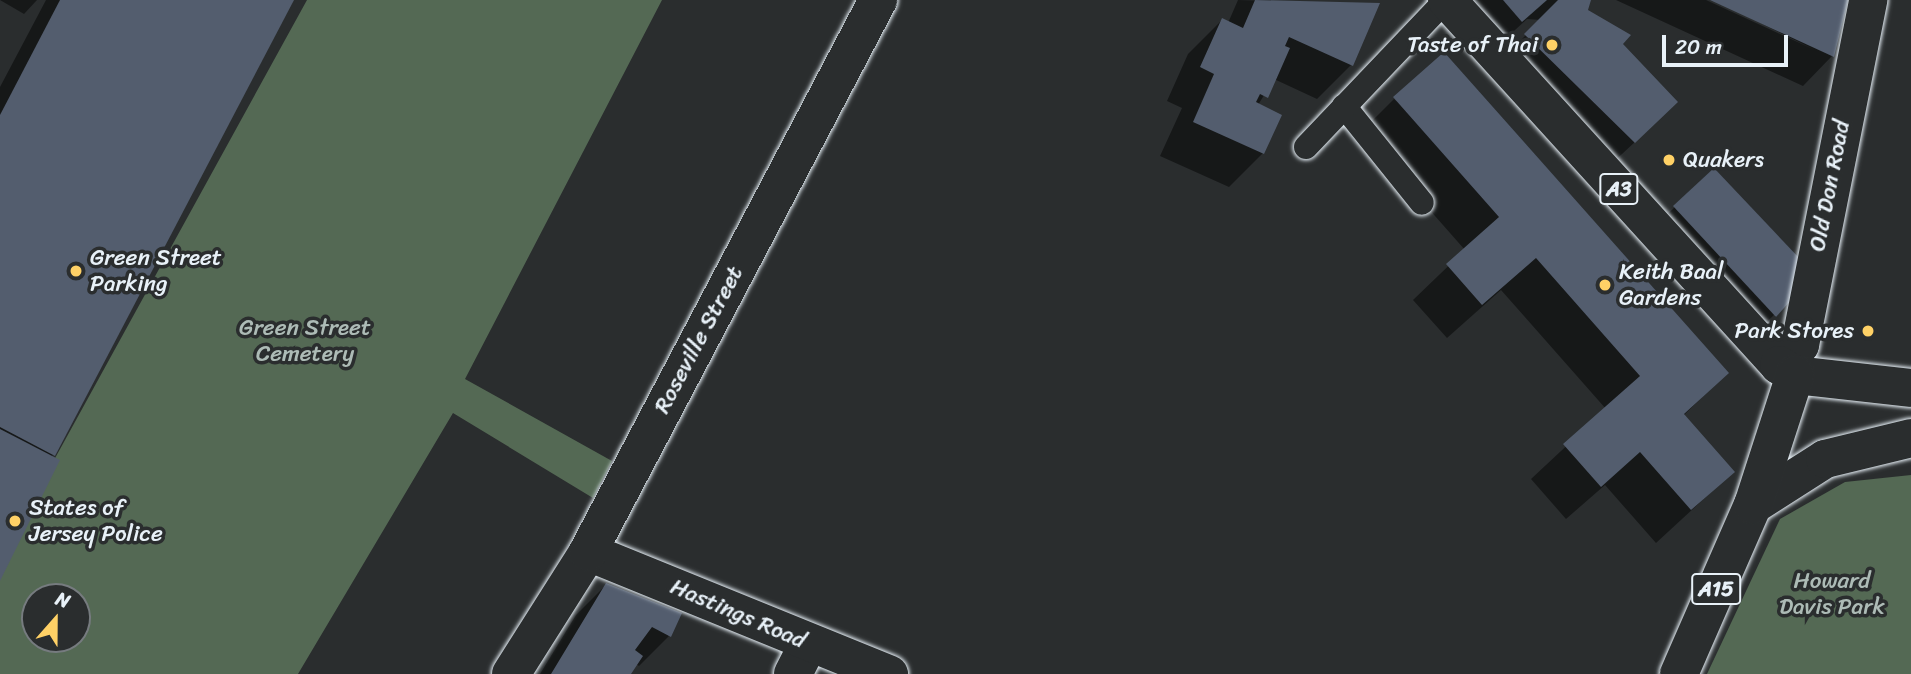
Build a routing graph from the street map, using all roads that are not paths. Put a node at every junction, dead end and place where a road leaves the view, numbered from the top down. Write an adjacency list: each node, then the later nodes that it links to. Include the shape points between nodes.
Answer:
1 (878, 0): 11 (main road, Roseville Street)
2 (1446, 0): 4 (lane); 7 (main road, A3)
3 (1868, 0): 7 (main road, Old Don Road, via 1800,345)
4 (1344, 106): 5 (lane); 6 (lane)
5 (1306, 147)
6 (1422, 203)
7 (1787, 370): 8 (main road); 10 (main road, A15)
8 (1911, 388)
9 (1911, 438): 10 (main road, via 1825,459)
10 (1753, 505): 15 (main road, A15)
11 (588, 552): 12 (main road, Hastings Road); 13 (main road, Roseville Street)
12 (801, 659): 14 (main road, Hastings Road)
13 (511, 674)
14 (889, 674)
15 (1679, 674)

